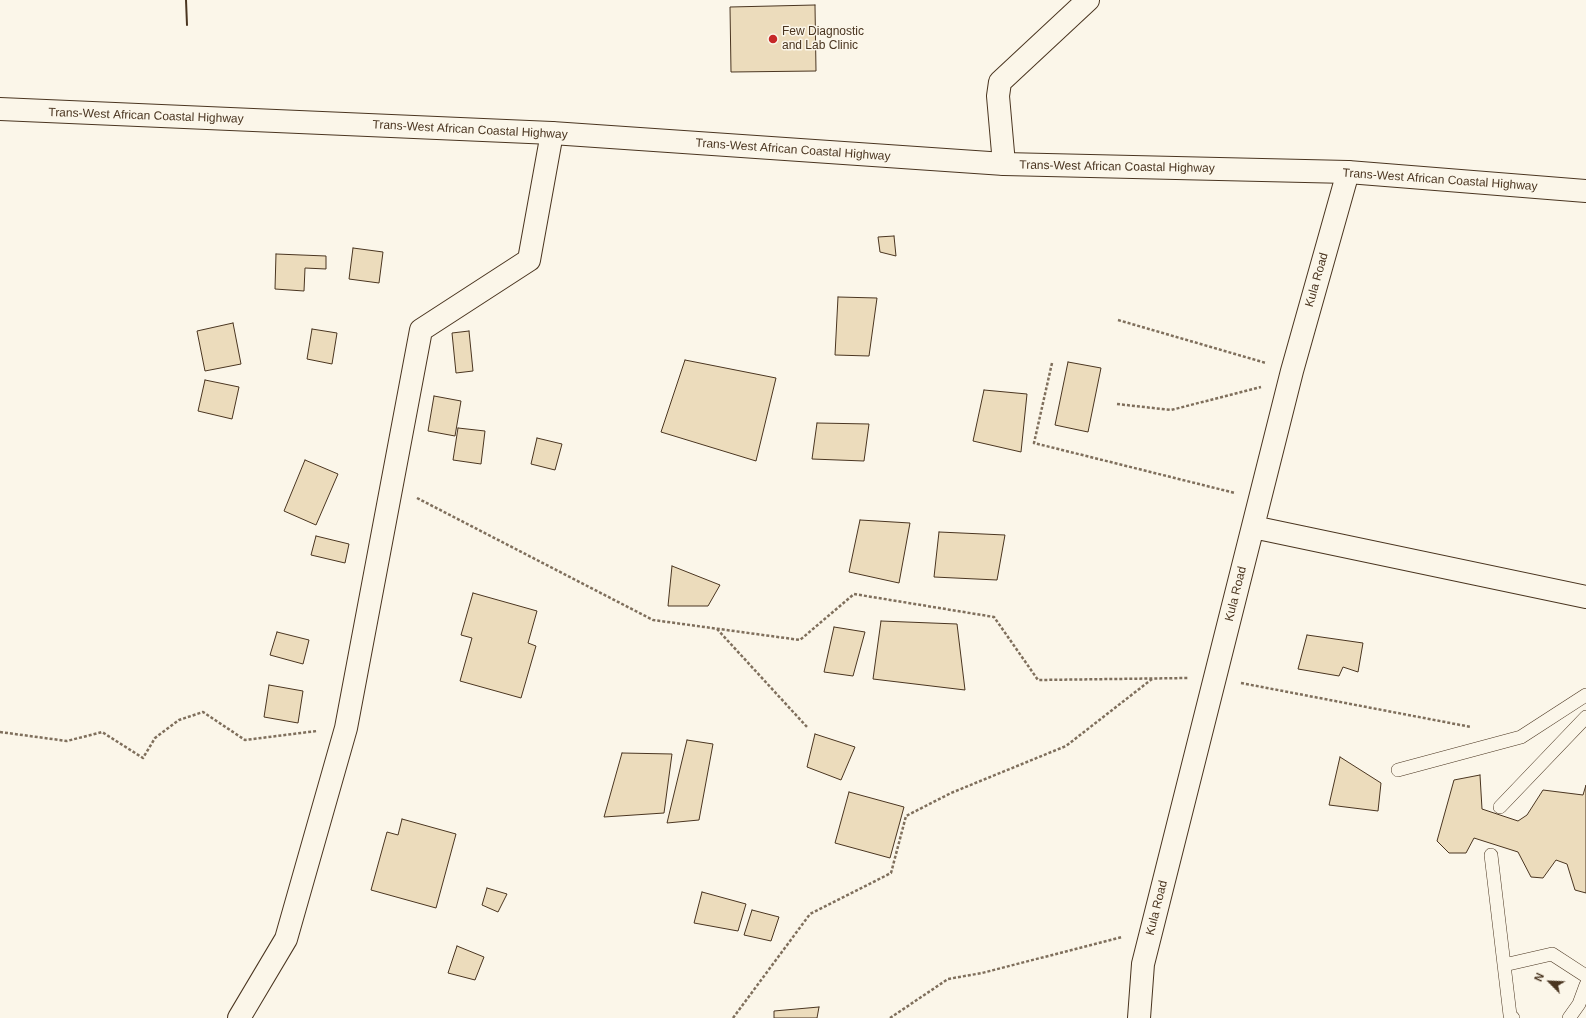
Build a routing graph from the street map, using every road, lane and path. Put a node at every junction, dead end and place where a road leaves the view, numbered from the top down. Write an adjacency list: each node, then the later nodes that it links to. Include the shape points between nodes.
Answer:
1 (1088, 0): 4 (main road, via 1000,82 998,96)
2 (0, 109): 3 (main road, Trans-West African Coastal Highway)
3 (552, 133): 4 (main road, Trans-West African Coastal Highway); 11 (main road, via 529,260 421,330)
4 (1004, 164): 5 (main road, Trans-West African Coastal Highway)
5 (1348, 172): 6 (main road, Trans-West African Coastal Highway); 9 (main road, Kula Road)
6 (1586, 191)
7 (1118, 320): 9 (path)
8 (1052, 363): 12 (path, via 1034,443)
9 (1291, 375): 10 (path, via 1171,410); 12 (main road, Kula Road)
10 (1117, 404)
11 (391, 485): 15 (path, via 653,620); 22 (main road)
12 (1260, 499): 13 (main road, Kula Road)
13 (1252, 527): 14 (main road); 16 (main road, Kula Road)
14 (1586, 597)
15 (716, 628): 17 (path, via 800,640 854,594 994,617 1038,680); 20 (path)
16 (1215, 678): 17 (path); 21 (path); 27 (main road, Kula Road)
17 (1153, 679): 32 (path, via 1066,746 951,793 906,816 891,872 810,914)
18 (1586, 695): 24 (lane, via 1521,737)
19 (1586, 717): 25 (lane)
20 (807, 727)
21 (1474, 727)
22 (346, 728): 23 (path, via 245,740 204,712 179,720 155,738 143,758 102,732 67,741); 31 (main road, via 286,939)
23 (0, 732)
24 (1398, 770)
25 (1500, 807)
26 (1491, 854): 28 (lane)
27 (1151, 930): 33 (path, via 982,973 948,979); 34 (main road, Kula Road, via 1143,964)
28 (1504, 965): 29 (lane, via 1552,954); 35 (lane, via 1510,1015)
29 (1586, 976)
30 (1586, 985): 36 (lane, via 1579,1004)
31 (239, 1018)
32 (734, 1018)
33 (890, 1018)
34 (1139, 1018)
35 (1513, 1018)
36 (1569, 1018)

